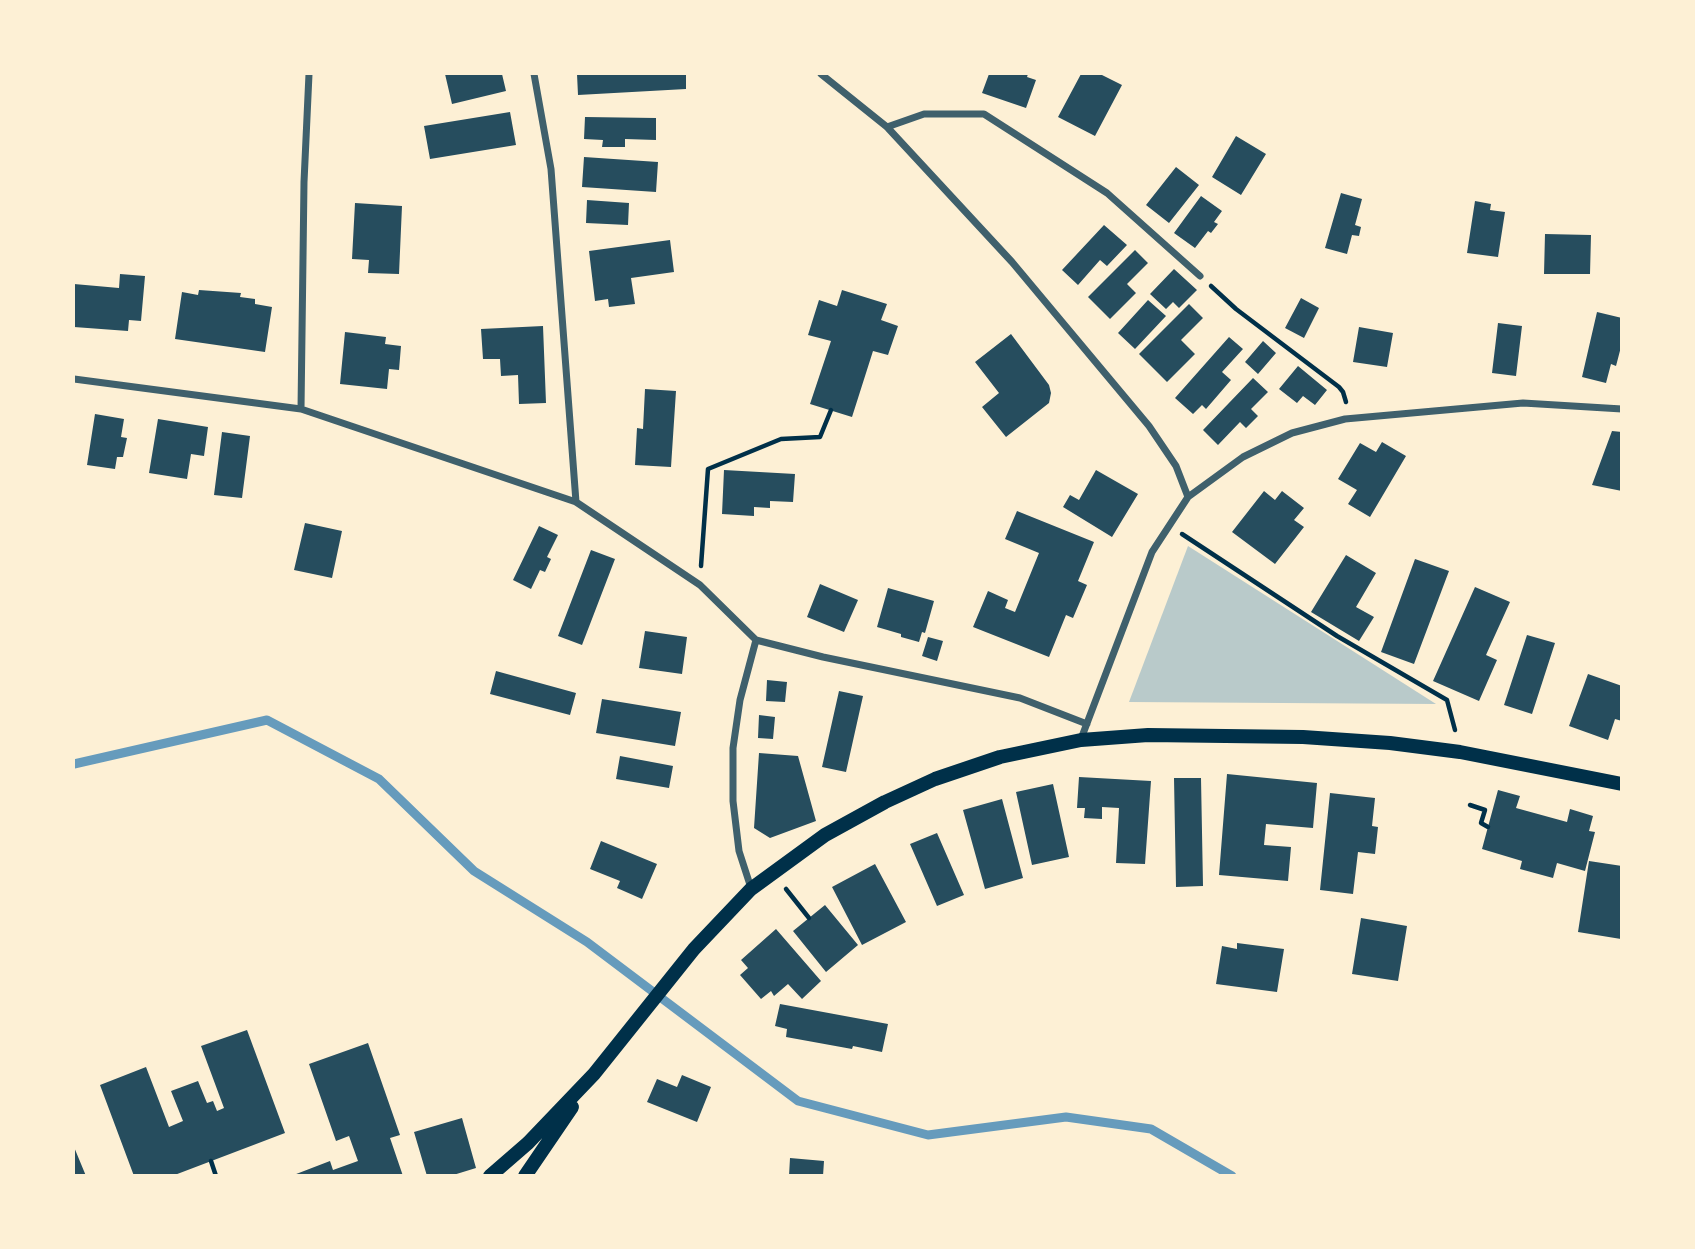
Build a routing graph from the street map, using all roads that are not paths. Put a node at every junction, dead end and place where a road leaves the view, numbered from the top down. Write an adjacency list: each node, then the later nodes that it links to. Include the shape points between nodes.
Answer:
1 (309, 74): 7 (street)
2 (534, 74): 10 (street, via 551,169)
3 (821, 74): 4 (street)
4 (887, 127): 5 (street, via 923,114 984,114 1107,193); 9 (street, via 1012,262 1149,426 1176,466)
5 (1200, 276)
6 (74, 379): 7 (street)
7 (301, 409): 10 (street)
8 (1622, 409): 9 (street, via 1523,403 1345,419 1292,433 1243,457)
9 (1188, 497): 12 (street, via 1152,552)
10 (576, 502): 11 (street, via 700,585)
11 (756, 640): 12 (street, via 1020,698); 15 (street, via 733,748 739,851)
12 (1087, 724): 13 (street)
13 (1081, 740): 14 (main road, via 1148,735 1390,743 1460,752); 15 (main road, via 1000,757 935,779 825,835)
14 (1622, 785)
15 (751, 889): 16 (main road, via 694,949)
16 (594, 1074): 17 (main road, via 528,1143); 18 (main road)
17 (490, 1175)
18 (525, 1175)

